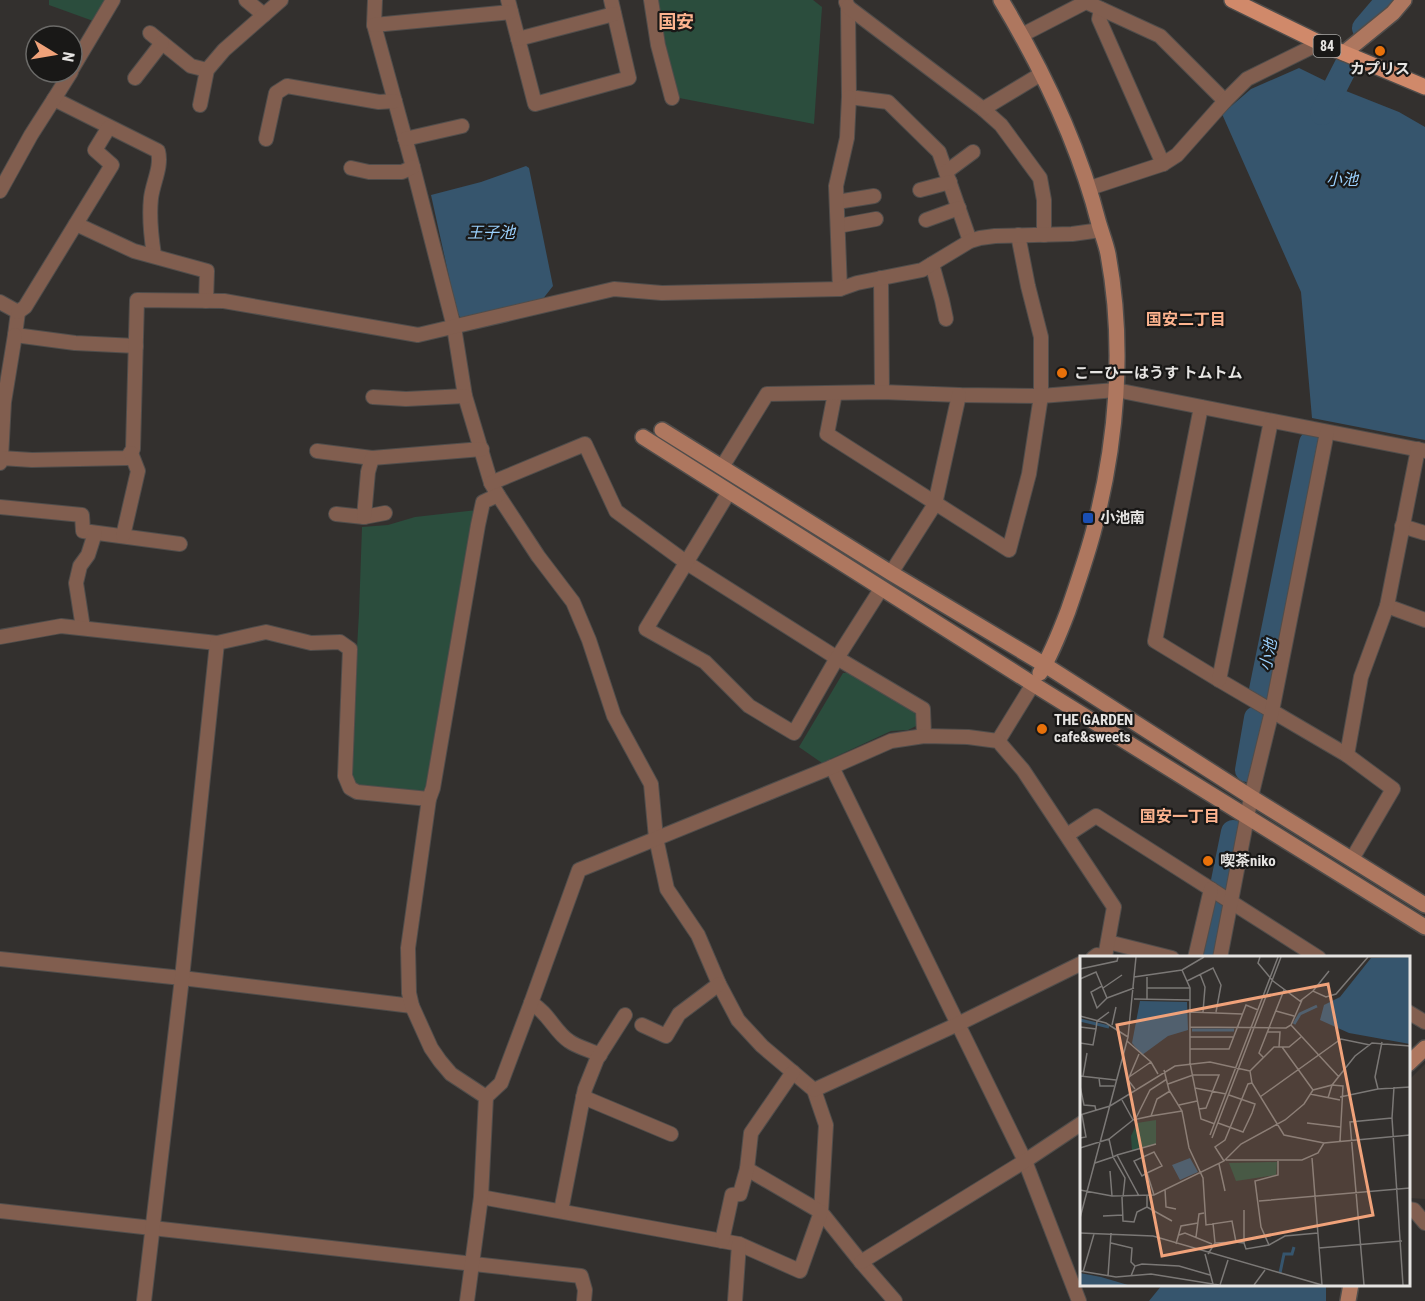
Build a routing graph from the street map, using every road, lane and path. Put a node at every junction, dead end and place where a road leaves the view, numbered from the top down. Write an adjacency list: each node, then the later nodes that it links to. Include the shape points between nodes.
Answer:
1 (113, 0): 20 (street)
2 (246, 0): 13 (street)
3 (281, 0): 13 (street)
4 (375, 0): 14 (street)
5 (651, 0): 28 (street)
6 (1001, 0): 16 (street)
7 (1232, 0): 19 (main road, 84)
8 (1404, 0): 21 (street)
9 (847, 4): 27 (street); 33 (street)
10 (509, 6): 14 (street); 17 (street)
11 (613, 7): 17 (street); 17 (street, via 629,78 535,104)
12 (1101, 9): 16 (street, via 1086,2); 31 (street, via 1160,36); 39 (street, via 1099,19)
13 (264, 15): 22 (street)
14 (374, 26): 30 (street)
15 (150, 33): 18 (street)
16 (1022, 35): 23 (street)
17 (518, 39)
18 (162, 43): 22 (street, via 191,66); 24 (street)
19 (1320, 43): 21 (main road, 84); 31 (street, via 1248,79)
20 (84, 49)
21 (1344, 53): 26 (main road, 84)
22 (207, 70): 32 (street)
23 (1041, 74): 33 (street); 43 (street, via 1066,124)
24 (135, 78)
25 (63, 84): 29 (street)
26 (1425, 87)
27 (849, 97): 42 (street, via 888,102 939,152); 47 (street)
28 (672, 98)
29 (54, 99): 35 (street); 44 (street)
30 (395, 101): 36 (street, via 379,102 287,86 276,93); 37 (street)
31 (1225, 101): 39 (street, via 1177,155)
32 (200, 105)
33 (983, 109): 55 (street, via 1001,125 1040,178)
34 (462, 126): 37 (street)
35 (109, 127): 51 (street, via 95,150 112,165); 57 (street, via 158,151 160,160 151,197)
36 (272, 131)
37 (405, 139): 40 (street)
38 (973, 152): 42 (street)
39 (1163, 164): 43 (street)
40 (413, 167): 41 (street, via 402,172); 65 (street)
41 (351, 168)
42 (948, 177): 45 (street); 48 (street)
43 (1090, 188): 53 (street)
44 (0, 190)
45 (920, 190)
46 (874, 196): 47 (street)
47 (837, 202): 52 (street)
48 (959, 208): 50 (street); 56 (street)
49 (876, 219): 52 (street)
50 (926, 220)
51 (76, 224): 57 (street, via 134,251); 63 (street, via 26,307)
52 (838, 226): 60 (street)
53 (1101, 230): 55 (street); 68 (street, via 1114,302)
54 (1018, 235): 55 (street); 56 (street); 73 (street, via 1041,337)
55 (1044, 235)
56 (970, 241): 58 (street)
57 (154, 255): 61 (street, via 207,271)
58 (932, 264): 59 (street, via 922,270); 64 (street)
59 (882, 278): 60 (street); 69 (street)
60 (840, 289): 65 (street, via 662,293 614,289)
61 (206, 301): 65 (street, via 250,304 418,335); 67 (street, via 137,300)
62 (0, 302): 63 (street)
63 (18, 312): 66 (street)
64 (946, 319)
65 (453, 327): 72 (street)
66 (15, 335): 67 (street); 85 (street, via 4,402)
67 (136, 346): 83 (street)
68 (1116, 390): 73 (street); 75 (street); 108 (street, via 1111,452 1096,522 1075,592)
69 (882, 392): 70 (street); 71 (street)
70 (835, 393): 86 (street, via 767,394); 89 (street, via 828,434)
71 (959, 395): 73 (street); 89 (street)
72 (465, 396): 74 (street); 80 (street)
73 (1041, 396): 89 (street, via 1029,474 1009,550)
74 (373, 397)
75 (1201, 407): 76 (street); 109 (street, via 1155,641)
76 (1271, 421): 78 (street); 109 (street)
77 (662, 430): 86 (street)
78 (1327, 432): 81 (street); 111 (street)
79 (644, 437): 88 (street)
80 (482, 449): 84 (street); 87 (street)
81 (1422, 450): 94 (street)
82 (317, 451): 84 (street)
83 (131, 453): 85 (street, via 127,458); 97 (street, via 138,471)
84 (372, 458): 93 (street)
85 (1, 461)
86 (722, 467): 100 (street)
87 (494, 489): 99 (street, via 585,444 616,511); 117 (street, via 483,502 478,525); 120 (street, via 573,602 614,716 651,784)
88 (729, 492): 99 (street); 101 (street)
89 (935, 504): 100 (street)
90 (0, 507): 95 (street, via 82,515 83,531)
91 (385, 513): 93 (street)
92 (336, 514): 93 (street)
93 (364, 517)
94 (1402, 526): 96 (street); 102 (street)
95 (95, 533): 97 (street); 104 (street, via 76,583)
96 (1425, 533)
97 (123, 536): 98 (street)
98 (180, 544)
99 (687, 562): 107 (street); 107 (street, via 646,629 705,662 749,705 794,733)
100 (891, 573): 108 (street)
101 (881, 589): 107 (street); 110 (street)
102 (1387, 606): 103 (street); 114 (street, via 1361,677)
103 (1425, 620)
104 (83, 628): 105 (street, via 61,627); 106 (street)
105 (0, 637)
106 (217, 643): 117 (street, via 266,632 311,643 340,642 350,649 345,776 350,788); 134 (street)
107 (837, 658): 112 (street, via 923,710)
108 (1045, 665): 110 (street); 116 (street)
109 (1219, 680): 111 (street)
110 (1033, 684): 113 (street); 118 (street)
111 (1272, 711): 114 (street); 116 (street)
112 (924, 736): 113 (street); 115 (street, via 891,741)
113 (998, 741): 119 (street)
114 (1347, 755): 121 (street, via 1393,789)
115 (832, 767): 120 (street); 141 (street)
116 (1251, 797): 118 (street); 121 (street)
117 (429, 800): 137 (street, via 408,948)
118 (1248, 817): 123 (street); 125 (street)
119 (1067, 835): 122 (street, via 1096,816); 126 (street, via 1114,906)
120 (656, 838): 135 (street, via 667,889 699,935); 136 (street, via 579,870)
121 (1352, 859): 124 (street)
122 (1211, 889): 123 (street); 129 (street)
123 (1231, 902): 130 (street); 131 (street)
124 (1425, 904)
125 (1425, 927)
126 (1108, 942): 127 (street); 128 (street)
127 (1106, 956)
128 (1168, 956)
129 (1195, 956)
130 (1220, 956)
131 (1317, 956)
132 (0, 959): 134 (street)
133 (1080, 964): 141 (street)
134 (182, 978): 137 (street); 160 (street)
135 (719, 984): 142 (street, via 679,1014 666,1036); 146 (street, via 738,1020)
136 (531, 1004): 144 (street, via 568,1041); 148 (street, via 501,1083)
137 (412, 1006): 148 (street, via 440,1062 451,1074)
138 (1410, 1013): 140 (street)
139 (625, 1015): 144 (street)
140 (1425, 1022)
141 (958, 1024): 147 (street); 152 (street)
142 (642, 1025)
143 (1425, 1048): 145 (street)
144 (600, 1055): 149 (street)
145 (1410, 1062)
146 (793, 1072): 147 (street); 153 (street, via 751,1133)
147 (814, 1090): 158 (street, via 826,1125)
148 (486, 1096): 154 (street)
149 (583, 1097): 151 (street); 157 (street)
150 (1080, 1124): 152 (street)
151 (671, 1134)
152 (1025, 1161): 163 (street); 171 (street)
153 (747, 1169): 158 (street); 161 (street, via 740,1194 732,1195)
154 (481, 1197): 157 (street); 164 (street)
155 (1410, 1209): 159 (street)
156 (0, 1211): 160 (street)
157 (561, 1211): 161 (street)
158 (821, 1212): 162 (street, via 800,1271); 163 (street)
159 (1425, 1223)
160 (152, 1228): 164 (street); 166 (street)
161 (722, 1241): 162 (street)
162 (739, 1244): 169 (street)
163 (861, 1262): 170 (street)
164 (471, 1263): 167 (street); 168 (street, via 581,1276)
165 (1351, 1286): 172 (street)
166 (144, 1301)
167 (467, 1301)
168 (584, 1301)
169 (735, 1301)
170 (895, 1301)
171 (1079, 1301)
172 (1348, 1301)

